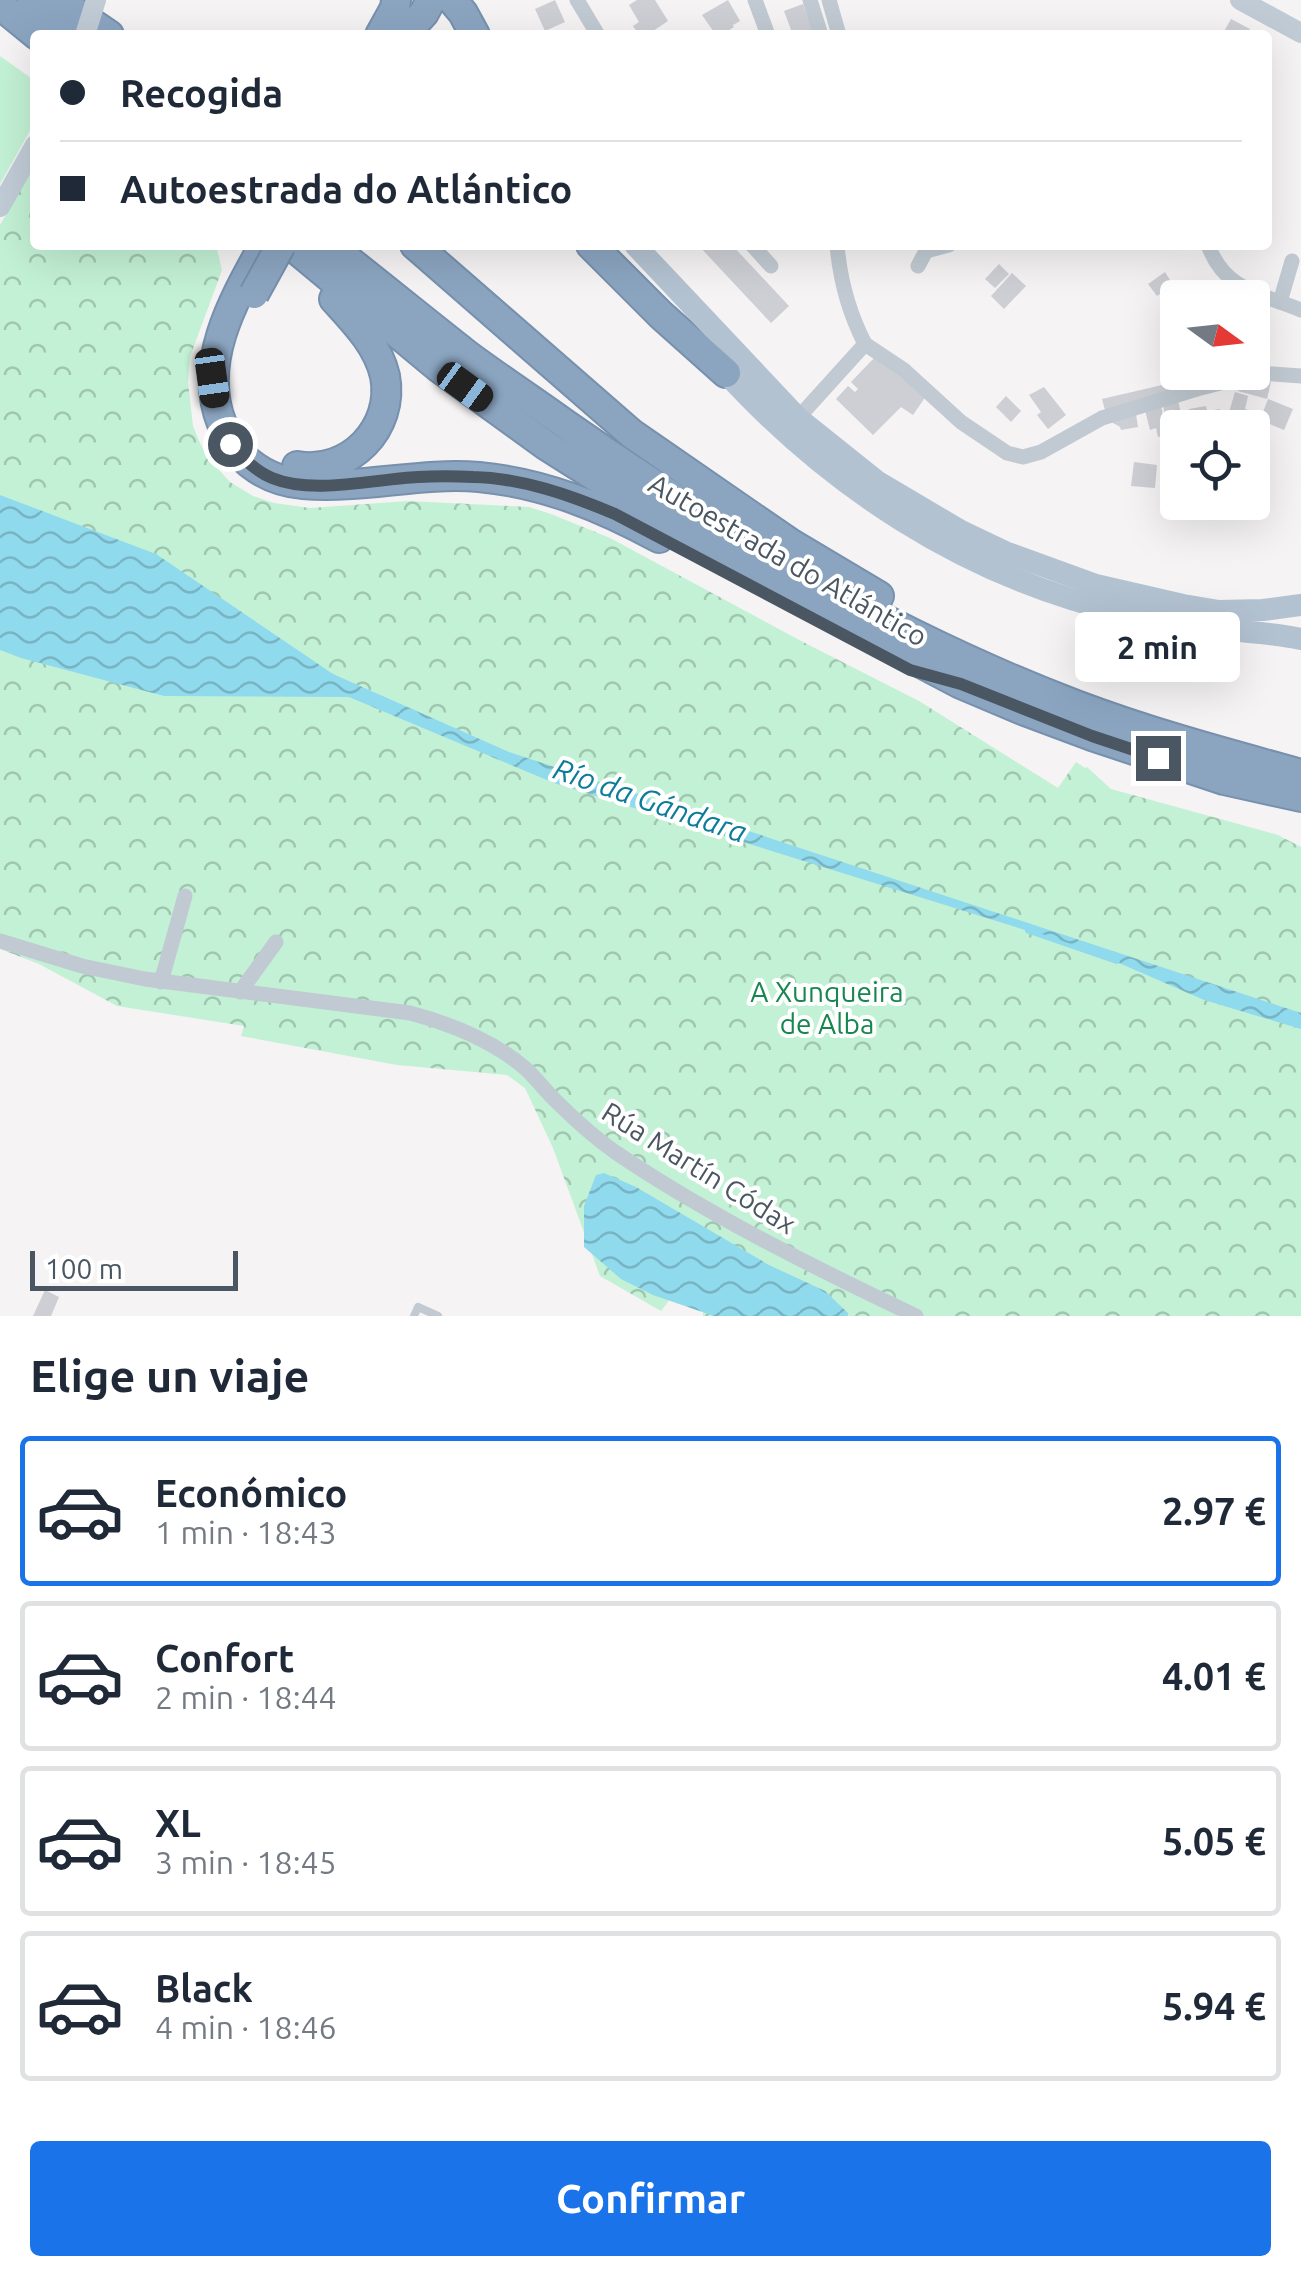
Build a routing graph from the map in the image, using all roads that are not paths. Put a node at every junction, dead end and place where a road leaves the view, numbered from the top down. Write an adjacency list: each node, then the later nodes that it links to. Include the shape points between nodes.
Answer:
1 (32, 0): 16 (highway)
2 (58, 0): 18 (highway)
3 (96, 0): 17 (main road, bridge)
4 (431, 0): 14 (highway, via 424,13)
5 (440, 0): 19 (main road)
6 (452, 0): 20 (highway)
7 (463, 0): 21 (main road)
8 (577, 0): 22 (street)
9 (810, 0): 24 (street)
10 (829, 0): 25 (street)
11 (1240, 0): 26 (main road)
12 (761, 2): 23 (street)
13 (0, 5): 15 (highway)
14 (400, 11)
15 (31, 30)
16 (68, 30)
17 (87, 30)
18 (102, 30)
19 (458, 30)
20 (472, 30)
21 (480, 30)
22 (595, 30)
23 (767, 30)
24 (820, 30)
25 (838, 30)
26 (1301, 33)
27 (30, 154): 28 (main road)
28 (0, 207)
29 (262, 250): 45 (highway)
30 (277, 250): 45 (highway, bridge)
31 (278, 250): 45 (highway, via 358,324 385,377 381,419 368,441 336,464 304,468 273,458 246,434 231,408 231,360)
32 (297, 250): 54 (highway, Autoestrada do Atlántico, via 438,367 547,446 740,568)
33 (335, 250): 55 (highway, Autoestrada do Atlántico, via 468,355 726,530 851,602)
34 (421, 250): 55 (highway, via 632,434 790,544)
35 (597, 250): 49 (highway)
36 (615, 250): 49 (main road)
37 (641, 250): 51 (main road)
38 (757, 250): 43 (street)
39 (837, 250): 48 (street, via 851,316)
40 (930, 250): 44 (street)
41 (1209, 250): 46 (street, via 1240,288)
42 (1292, 261): 46 (street)
43 (772, 266)
44 (918, 266)
45 (248, 290): 54 (highway, via 218,347 212,378 230,444 272,478 364,484 476,477 546,489 615,514 910,670)
46 (1280, 302): 47 (street)
47 (1301, 310)
48 (865, 344): 50 (street, via 961,422 1023,457 1102,418 1197,389 1258,373); 51 (street)
49 (726, 373): 53 (main road, via 842,481 960,555 1125,614)
50 (1301, 376)
51 (798, 418): 52 (main road, via 878,482 960,531 1044,567 1096,586 1220,611)
52 (1301, 604)
53 (1301, 638)
54 (961, 684): 57 (highway, Autoestrada do Atlántico, via 1224,780)
55 (1044, 693): 56 (highway, Autoestrada do Atlántico, via 1179,741)
56 (1301, 774)
57 (1301, 797)
58 (185, 896): 61 (street)
59 (0, 940): 61 (street, Rúa Martín Códax)
60 (276, 942): 62 (street)
61 (161, 982): 62 (street, Rúa Martín Códax)
62 (240, 992): 65 (street, Rúa Martín Códax, via 410,1013 469,1033 512,1058 586,1129 657,1179)
63 (414, 1316): 64 (lane, via 418,1307)
64 (438, 1316)
65 (916, 1316)

